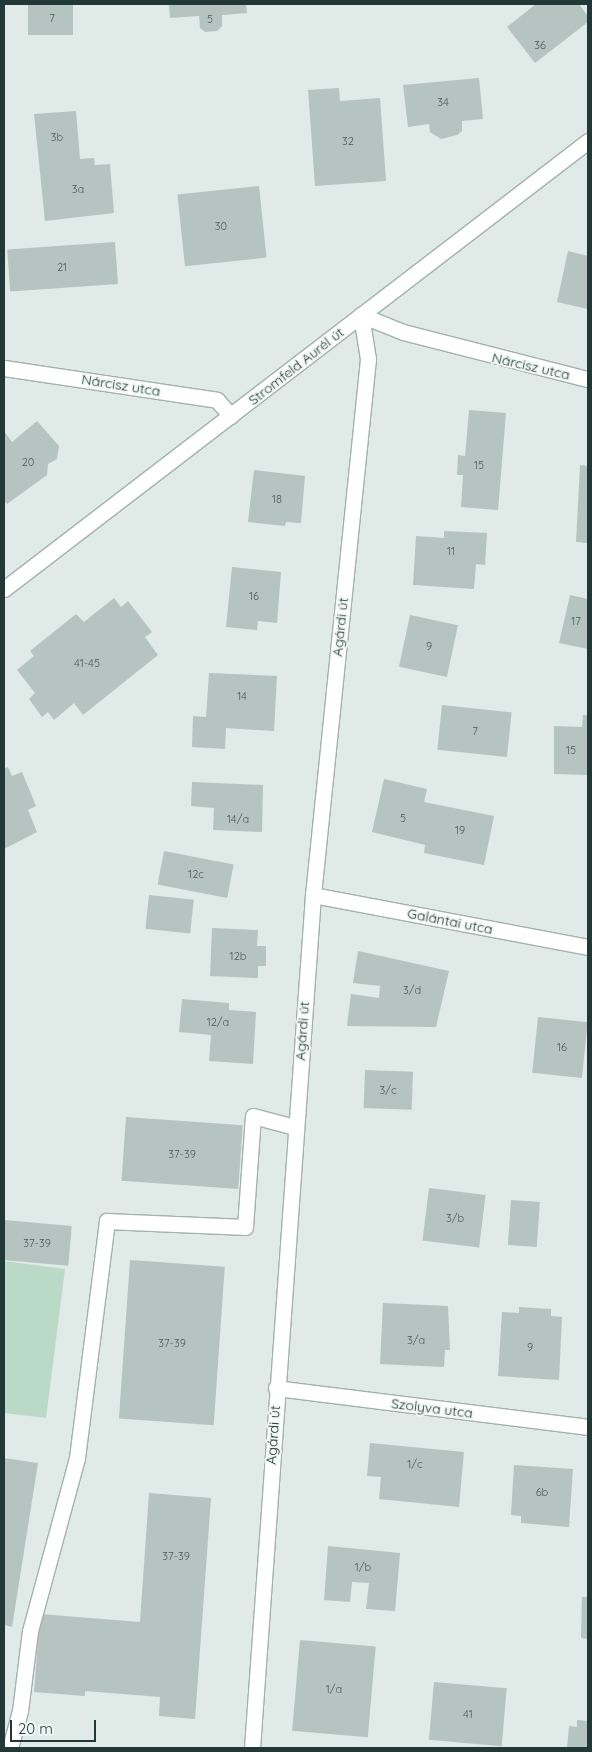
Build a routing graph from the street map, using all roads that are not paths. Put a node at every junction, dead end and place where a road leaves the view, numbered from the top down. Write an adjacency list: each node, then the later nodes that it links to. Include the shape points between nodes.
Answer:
1 (588, 141): 2 (street, Stromfeld Aurél út)
2 (361, 315): 4 (street, Nárcisz utca, via 422,338); 5 (street, Stromfeld Aurél út); 7 (street, Agárdi út, via 368,359)
3 (4, 368): 5 (street, Nárcisz utca, via 218,400)
4 (588, 379)
5 (232, 416): 6 (street, Stromfeld Aurél út)
6 (4, 589)
7 (313, 895): 8 (street, Galántai utca); 9 (street, Agárdi út)
8 (588, 947)
9 (295, 1127): 10 (street, Agárdi út); 12 (street, via 254,1116 245,1227 107,1221 76,1458 30,1631 20,1711)
10 (276, 1388): 11 (street, Szolyva utca); 13 (street, Agárdi út)
11 (588, 1427)
12 (10, 1748)
13 (252, 1748)

